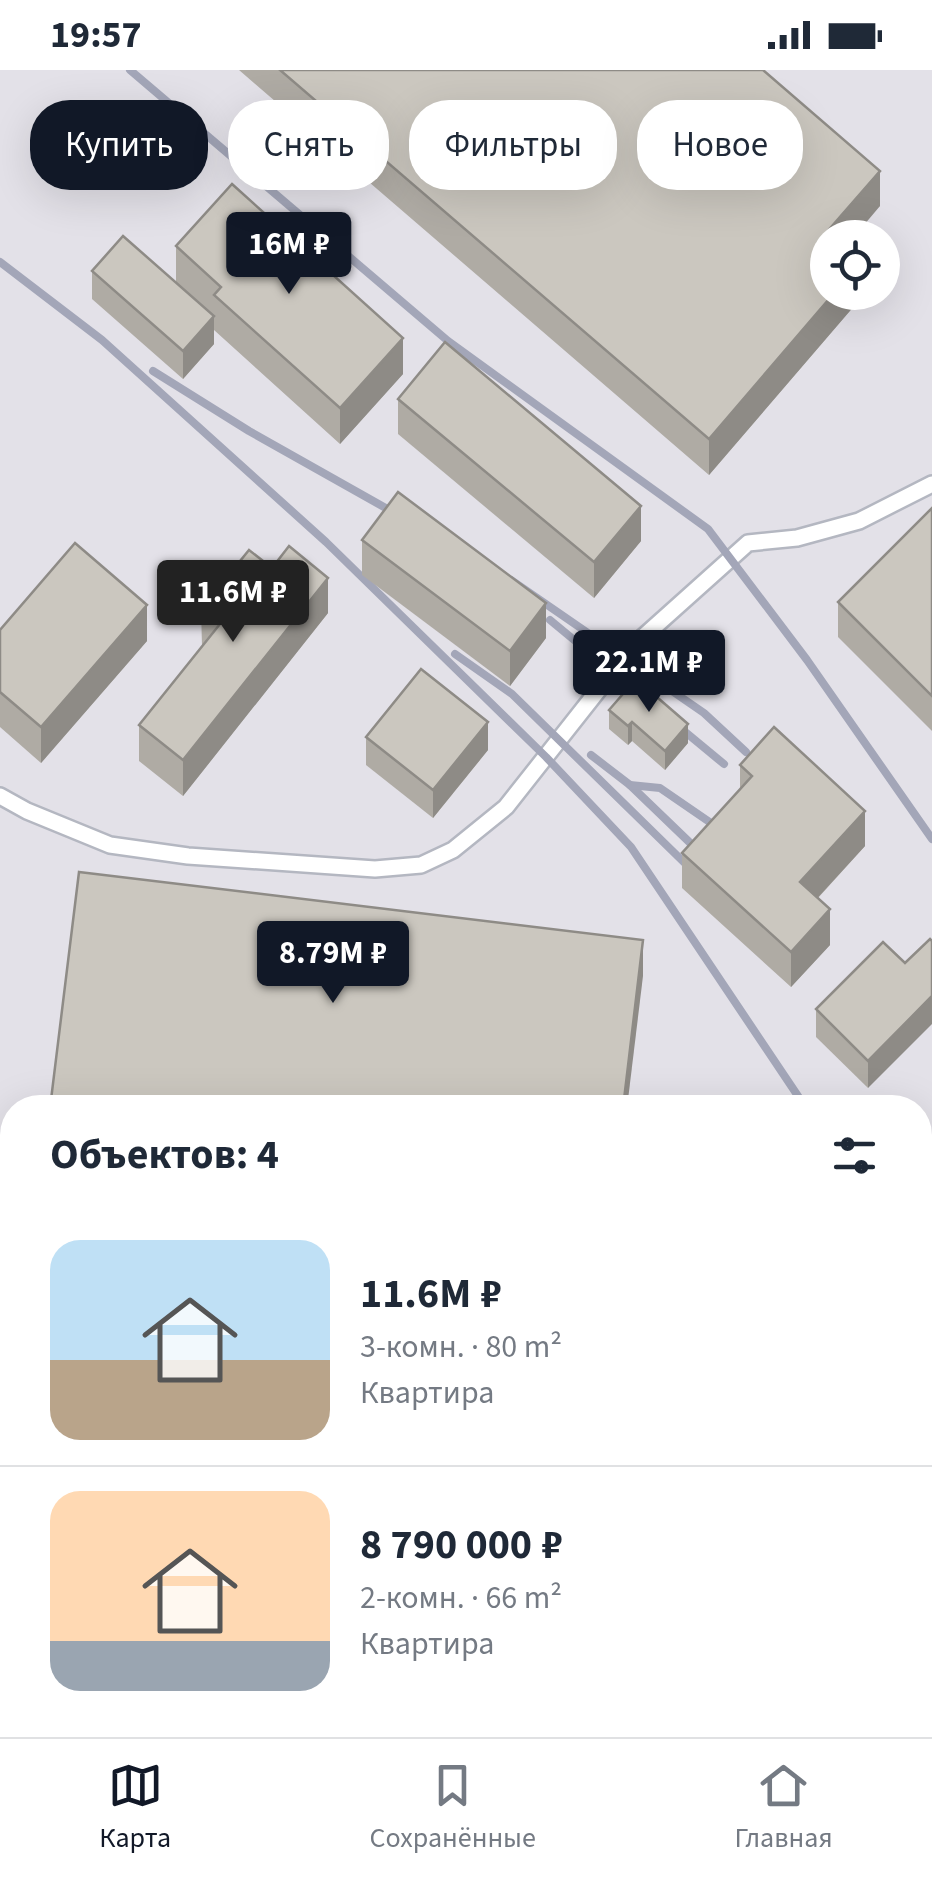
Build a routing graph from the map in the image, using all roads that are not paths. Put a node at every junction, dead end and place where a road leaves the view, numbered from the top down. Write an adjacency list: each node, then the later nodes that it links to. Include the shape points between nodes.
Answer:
1 (932, 484): 2 (lane, via 859,521 748,543 633,646 506,807 453,850 421,865 356,868 110,844)
2 (0, 796)

